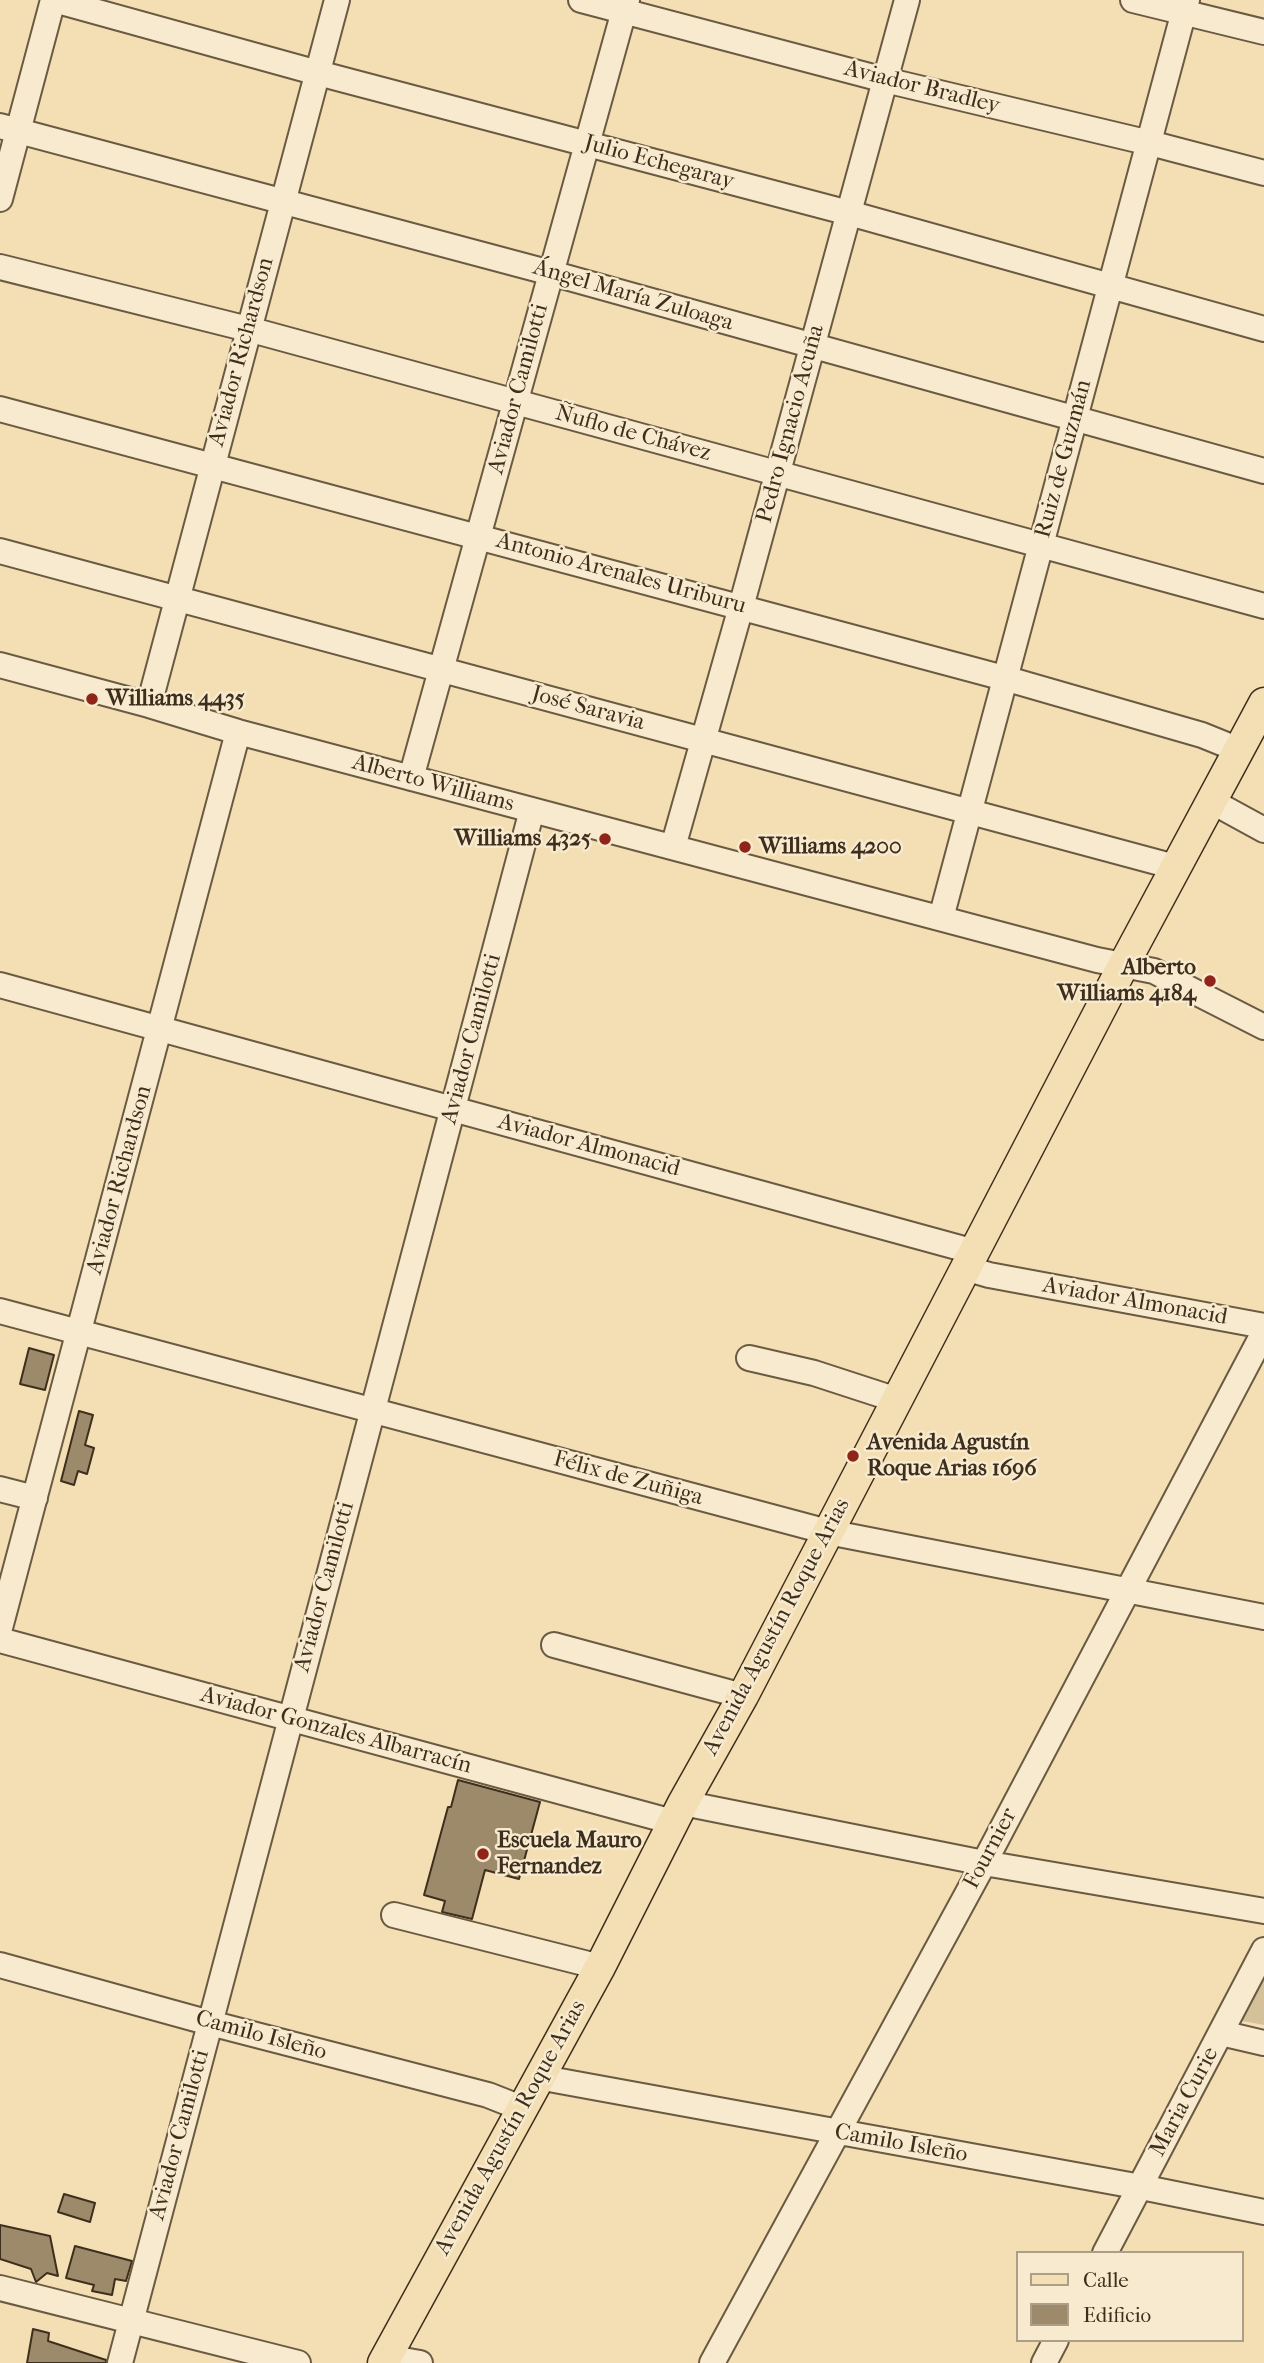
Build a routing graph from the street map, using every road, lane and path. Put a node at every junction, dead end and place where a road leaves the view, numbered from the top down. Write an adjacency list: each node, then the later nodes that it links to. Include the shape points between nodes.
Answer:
1 (53, 0): 9 (street, Julio Echegaray); 11 (street)
2 (337, 0): 9 (street, Aviador Richardson)
3 (581, 0): 6 (street, Aviador Bradley)
4 (907, 0): 10 (street, Pedro Ignacio Acuña)
5 (1133, 0): 7 (street)
6 (625, 6): 10 (street, Aviador Bradley); 13 (street, Aviador Camilotti)
7 (1185, 6): 8 (street); 12 (street, Ruiz de Guzmán)
8 (1264, 32)
9 (318, 73): 13 (street, Julio Echegaray); 16 (street, Aviador Richardson)
10 (885, 80): 12 (street, Aviador Bradley); 17 (street, Pedro Ignacio Acuña)
11 (9, 129): 15 (street); 16 (street, Ángel María Zuloaga)
12 (1150, 143): 14 (street, Aviador Bradley); 20 (street, Ruiz de Guzmán)
13 (586, 144): 17 (street, Julio Echegaray); 19 (street, Aviador Camilotti)
14 (1264, 173)
15 (0, 199)
16 (283, 202): 19 (street, Ángel María Zuloaga); 21 (street, Aviador Richardson)
17 (849, 213): 20 (street, Julio Echegaray); 23 (street, Pedro Ignacio Acuña)
18 (0, 267): 21 (street, Ñuflo de Chávez)
19 (551, 273): 23 (street, Ángel María Zuloaga); 24 (street, Aviador Camilotti)
20 (1111, 285): 22 (street, Julio Echegaray); 26 (street, Ruiz de Guzmán)
21 (248, 329): 24 (street, Ñuflo de Chávez); 27 (street, Aviador Richardson)
22 (1264, 329)
23 (813, 346): 26 (street, Ángel María Zuloaga); 29 (street, Pedro Ignacio Acuña)
24 (516, 403): 29 (street, Ñuflo de Chávez); 30 (street, Aviador Camilotti)
25 (0, 409): 27 (street, Antonio Arenales Uriburu)
26 (1075, 417): 28 (street, Ángel María Zuloaga); 31 (street, Ruiz de Guzmán)
27 (212, 466): 30 (street, Antonio Arenales Uriburu); 33 (street, Aviador Richardson)
28 (1264, 471)
29 (778, 473): 31 (street, Ñuflo de Chávez); 34 (street, Pedro Ignacio Acuña)
30 (478, 536): 34 (street, Antonio Arenales Uriburu); 37 (street, Aviador Camilotti)
31 (1041, 547): 35 (street, Ñuflo de Chávez); 38 (street, Ruiz de Guzmán)
32 (0, 551): 33 (street, José Saravia)
33 (177, 599): 37 (street, José Saravia); 40 (street, Aviador Richardson)
34 (741, 607): 38 (street, Antonio Arenales Uriburu); 42 (street, Pedro Ignacio Acuña)
35 (1264, 607)
36 (0, 665): 40 (street, Alberto Williams)
37 (441, 670): 42 (street, José Saravia); 44 (street, Aviador Camilotti)
38 (1004, 678): 43 (street, Antonio Arenales Uriburu, via 1202,734); 47 (street, Ruiz de Guzmán)
39 (1264, 703): 43 (main road, Avenida Agustín Roque Arias)
40 (149, 705): 41 (street, Alberto Williams)
41 (238, 732): 44 (street, Alberto Williams); 55 (street, Aviador Richardson)
42 (703, 739): 47 (street, José Saravia); 49 (street, Pedro Ignacio Acuña)
43 (1240, 750): 45 (main road, Avenida Agustín Roque Arias)
44 (411, 778): 46 (street, Alberto Williams)
45 (1211, 801): 48 (street); 50 (main road, Avenida Agustín Roque Arias)
46 (532, 810): 49 (street, Alberto Williams); 56 (street, Aviador Camilotti)
47 (969, 811): 50 (street, José Saravia); 51 (street, Ruiz de Guzmán)
48 (1264, 830)
49 (673, 847): 51 (street, Alberto Williams)
50 (1175, 867): 52 (main road, Avenida Agustín Roque Arias)
51 (941, 918): 52 (street, Alberto Williams)
52 (1124, 964): 54 (street, Alberto Williams, via 1154,971); 57 (main road, Avenida Agustín Roque Arias)
53 (0, 985): 55 (street, Aviador Almonacid)
54 (1264, 1027)
55 (160, 1031): 56 (street, Aviador Almonacid); 60 (street, Aviador Richardson)
56 (454, 1108): 57 (street, Aviador Almonacid); 64 (street, Aviador Camilotti)
57 (970, 1260): 59 (street, Aviador Almonacid, via 989,1275); 63 (main road, Avenida Agustín Roque Arias)
58 (0, 1311): 60 (street, Félix de Zuñiga)
59 (1264, 1325)
60 (79, 1332): 64 (street, Félix de Zuñiga); 66 (street, Aviador Richardson)
61 (1264, 1332): 68 (street, Fournier)
62 (749, 1358): 63 (street)
63 (897, 1400): 67 (main road, Avenida Agustín Roque Arias)
64 (372, 1411): 67 (street, Félix de Zuñiga); 74 (street, Aviador Camilotti)
65 (0, 1489): 66 (street)
66 (35, 1498): 70 (street, Aviador Richardson)
67 (828, 1532): 68 (street, Félix de Zuñiga); 73 (main road, Avenida Agustín Roque Arias)
68 (1127, 1592): 69 (street, Félix de Zuñiga); 76 (street, Fournier)
69 (1264, 1617)
70 (0, 1628)
71 (0, 1640): 74 (street, Aviador Gonzales Albarracín)
72 (554, 1645): 73 (street)
73 (743, 1696): 75 (main road, Avenida Agustín Roque Arias)
74 (290, 1720): 75 (street, Aviador Gonzales Albarracín); 82 (street, Aviador Camilotti)
75 (678, 1812): 76 (street, Aviador Gonzales Albarracín); 81 (main road, Avenida Agustín Roque Arias)
76 (984, 1863): 77 (street, Aviador Gonzales Albarracín); 87 (street, Fournier)
77 (1264, 1911)
78 (394, 1915): 81 (street)
79 (1264, 1951): 83 (street, Maria Curie)
80 (0, 1965): 82 (street, Camilo Isleño)
81 (600, 1966): 85 (main road, Avenida Agustín Roque Arias)
82 (210, 2022): 86 (street, Camilo Isleño, via 488,2095); 92 (street, Aviador Camilotti)
83 (1221, 2033): 84 (street); 88 (street, Maria Curie)
84 (1264, 2043)
85 (538, 2077): 86 (main road, Avenida Agustín Roque Arias); 87 (street, Camilo Isleño)
86 (521, 2108): 94 (main road, Avenida Agustín Roque Arias)
87 (837, 2133): 88 (street, Camilo Isleño); 98 (street, Fournier)
88 (1141, 2187): 89 (street, Camilo Isleño); 90 (street, Maria Curie)
89 (1264, 2212)
90 (1106, 2251)
91 (0, 2288): 92 (street)
92 (131, 2321): 95 (street, Aviador Camilotti); 96 (street)
93 (1055, 2342): 99 (street)
94 (385, 2360): 97 (street)
95 (120, 2363)
96 (298, 2363)
97 (420, 2363)
98 (712, 2363)
99 (1044, 2363)

